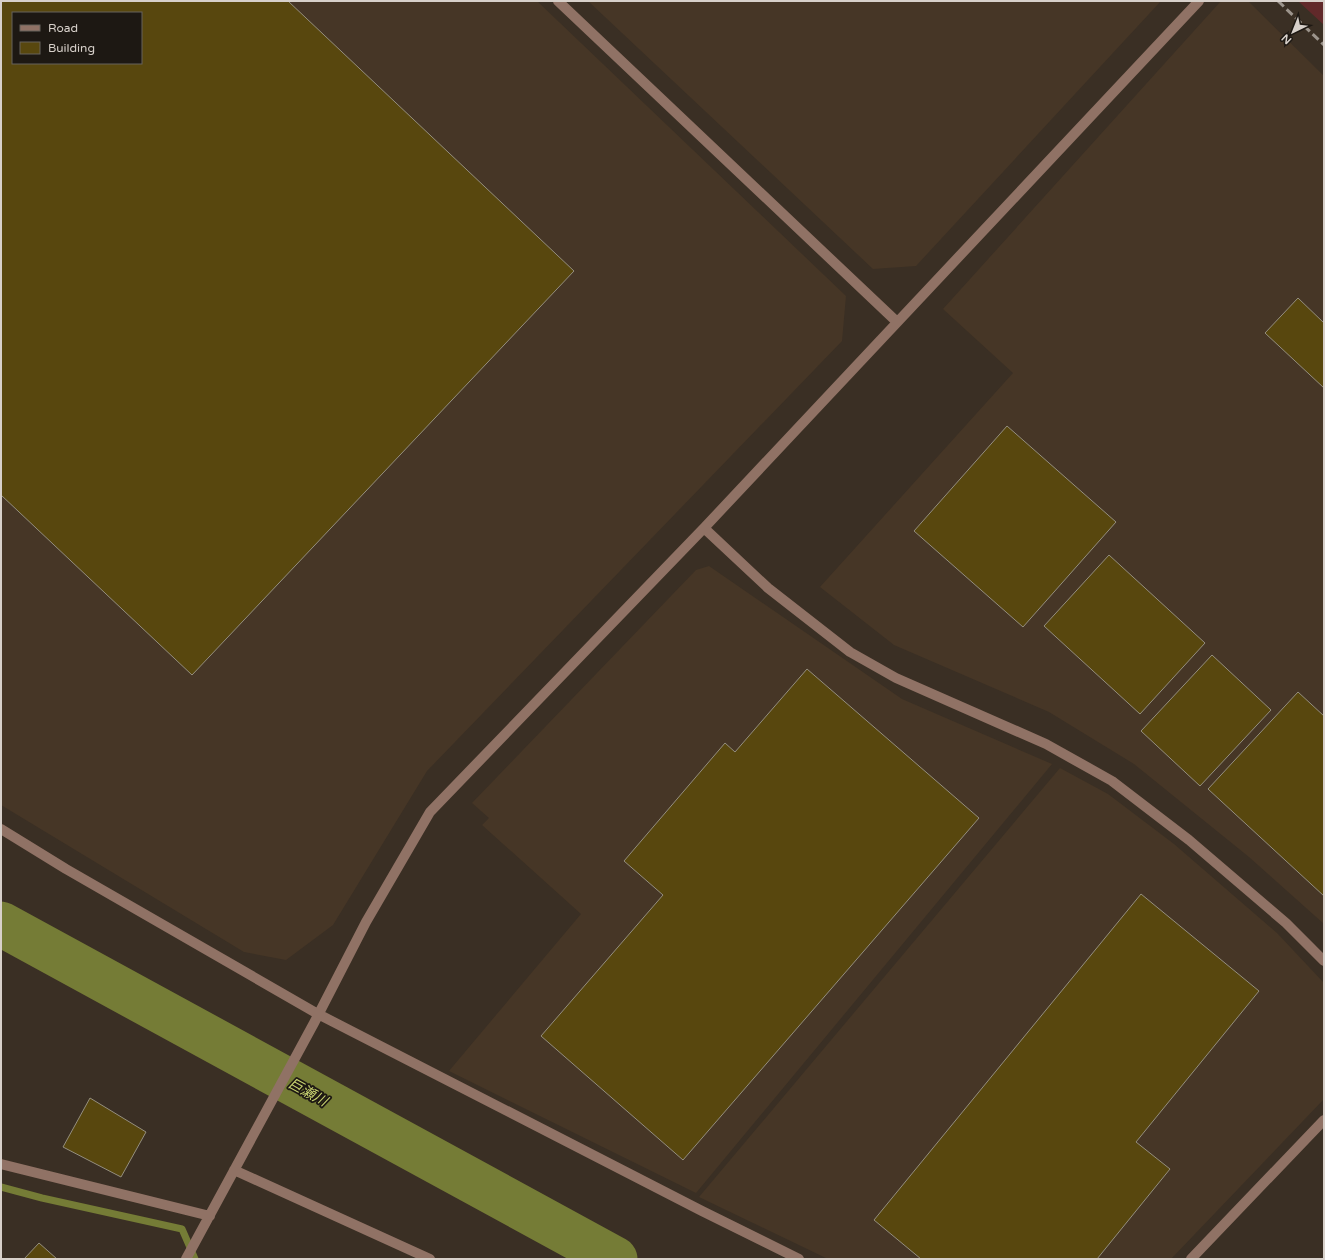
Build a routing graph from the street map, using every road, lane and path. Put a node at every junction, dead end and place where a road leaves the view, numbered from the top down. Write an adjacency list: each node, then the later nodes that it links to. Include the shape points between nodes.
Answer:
1 (558, 1): 3 (street)
2 (1199, 1): 3 (street)
3 (897, 322): 4 (street)
4 (704, 528): 6 (street, via 768,588 850,652 896,678 1046,744 1112,781 1189,840 1286,923); 7 (street, via 430,812 366,922)
5 (1, 829): 7 (street)
6 (1324, 961)
7 (316, 1018): 10 (street); 14 (street)
8 (1324, 1120): 15 (street)
9 (1, 1164): 11 (street)
10 (234, 1170): 11 (street); 13 (street)
11 (210, 1216): 12 (street)
12 (186, 1259)
13 (430, 1259)
14 (799, 1259)
15 (1191, 1259)

